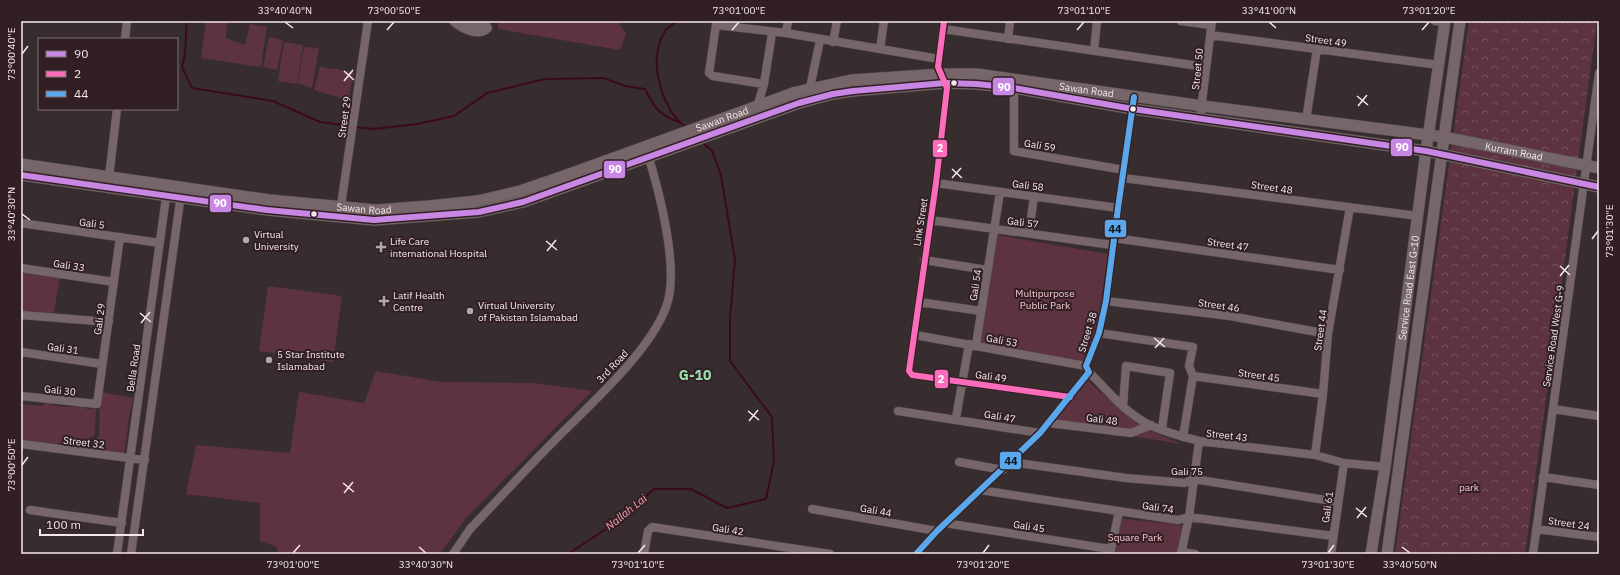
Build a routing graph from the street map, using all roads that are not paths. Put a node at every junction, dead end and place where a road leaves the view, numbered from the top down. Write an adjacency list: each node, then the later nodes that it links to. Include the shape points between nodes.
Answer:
1 (127, 21): 16 (street)
2 (368, 21): 59 (street, Street 29)
3 (788, 21): 14 (street)
4 (837, 21): 19 (street)
5 (884, 21): 20 (street)
6 (1010, 21): 17 (street)
7 (1097, 21): 22 (street)
8 (1181, 21): 11 (street)
9 (1460, 21): 40 (main road, Service Road East G-10)
10 (1442, 22): 24 (main road, Service Road East G-10)
11 (1211, 23): 15 (street, Street 50)
12 (944, 25): 17 (street); 23 (street, Link Street)
13 (772, 33): 14 (street); 28 (street); 28 (street, via 718,24 714,27 709,73 713,76)
14 (786, 34): 18 (street)
15 (1210, 35): 21 (street, Street 49); 25 (street, Street 50)
16 (125, 38)
17 (1008, 39): 22 (street)
18 (820, 40): 19 (street); 29 (street)
19 (833, 42): 20 (street)
20 (880, 49): 23 (street)
21 (1316, 49): 24 (street, Street 49); 37 (street)
22 (1094, 51): 25 (street)
23 (939, 59): 27 (street, Link Street, via 938,67)
24 (1439, 65): 39 (main road, Service Road East G-10)
25 (1206, 67): 33 (street, Street 50)
26 (1599, 73): 45 (street, Service Road West G-9)
27 (942, 78): 29 (main road, Sawan Road, via 851,80); 30 (main road, Sawan Road); 31 (main road, Sawan Road, via 978,74); 38 (main road, Sawan Road, via 833,94); 50 (street, Link Street, via 947,88)
28 (764, 84): 32 (street)
29 (810, 88): 32 (main road, Sawan Road)
30 (1014, 88): 34 (main road, Sawan Road); 47 (street, Gali 59, via 1014,151)
31 (1134, 97): 33 (main road, Sawan Road); 34 (street, Street 38)
32 (758, 104): 38 (main road, Sawan Road)
33 (1203, 106): 36 (street, Street 50); 37 (main road, Sawan Road)
34 (1133, 109): 36 (main road, Sawan Road); 47 (street, Street 38)
35 (117, 110): 49 (street)
36 (1200, 118): 42 (main road, Sawan Road)
37 (1306, 120): 39 (main road, Sawan Road)
38 (730, 121): 41 (main road, Sawan Road)
39 (1429, 136): 40 (main road, Kurram Road); 42 (main road, Service Road East G-10)
40 (1444, 137): 43 (main road, Service Road East G-10); 45 (main road, Kurram Road)
41 (646, 151): 59 (main road, Sawan Road, via 477,201); 133 (street, 3rd Road, via 670,264 668,300 661,320 633,358 470,529)
42 (1426, 151): 43 (main road, Sawan Road); 60 (main road, Service Road East G-10)
43 (1442, 154): 51 (main road, Sawan Road); 140 (main road, Service Road East G-10)
44 (21, 164): 49 (main road, Sawan Road)
45 (1586, 166): 46 (main road, Kurram Road); 51 (street, Service Road West G-9)
46 (1599, 168)
47 (1123, 174): 57 (street, Street 38); 58 (street, Street 48)
48 (21, 175): 53 (main road, Sawan Road)
49 (109, 177): 53 (main road, Sawan Road)
50 (936, 182): 55 (street, Gali 58); 61 (street, Link Street)
51 (1583, 185): 52 (main road); 95 (street, Service Road West G-9)
52 (1599, 187)
53 (168, 190): 54 (main road, Sawan Road); 67 (street, Bella Road)
54 (181, 192): 59 (main road, Sawan Road, via 270,200); 77 (street)
55 (1000, 192): 56 (street, Gali 58); 63 (street, Gali 54)
56 (1034, 196): 57 (street, Gali 58); 64 (street)
57 (1118, 208): 66 (street, Street 38)
58 (1350, 208): 60 (street, Street 48); 71 (street, Street 44)
59 (340, 212)
60 (1418, 216): 112 (main road, Service Road East G-10)
61 (930, 220): 63 (street, Gali 57); 68 (street, Link Street)
62 (21, 223): 65 (street, Gali 5)
63 (995, 229): 64 (street, Gali 57); 70 (street, Gali 54)
64 (1029, 233): 66 (street, Gali 57)
65 (120, 237): 67 (street, Gali 5); 72 (street, Gali 29)
66 (1113, 242): 71 (street, Street 47); 73 (street, Street 38)
67 (160, 243): 75 (street, Bella Road)
68 (924, 260): 70 (street); 74 (street, Link Street)
69 (21, 268): 72 (street, Gali 33)
70 (987, 270): 76 (street, Gali 54)
71 (1340, 270): 81 (street, Street 44)
72 (114, 282): 79 (street, Gali 29)
73 (1106, 301): 80 (street, Street 38); 81 (street, Street 46, via 1230,316)
74 (920, 302): 76 (street); 82 (street, Link Street)
75 (151, 311): 77 (street); 107 (street, Bella Road)
76 (981, 311): 83 (street, Gali 54)
77 (164, 313): 108 (street)
78 (21, 315): 79 (street)
79 (109, 322): 85 (street, Gali 29)
80 (1099, 333): 86 (street, Street 38); 88 (street, via 1193,347 1189,366)
81 (1328, 334): 90 (street, Street 44)
82 (914, 335): 83 (street, Gali 53); 87 (street, Link Street)
83 (973, 345): 86 (street, Gali 53); 89 (street, Gali 54)
84 (21, 352): 85 (street, Gali 31)
85 (102, 364): 93 (street, Gali 29)
86 (1087, 369): 92 (street, Street 38); 94 (street, Street 43)
87 (910, 374): 89 (street, Gali 49)
88 (1193, 376): 90 (street, Street 45); 103 (street)
89 (962, 382): 92 (street, Gali 49); 98 (street, Gali 54)
90 (1323, 394): 106 (street, Street 44)
91 (21, 396): 93 (street, Gali 30)
92 (1070, 397): 99 (street, Street 38)
93 (97, 404)
94 (1123, 406): 100 (street, Street 43); 101 (street, via 1126,366 1170,373)
95 (1553, 409): 97 (street); 114 (street, Service Road West G-9)
96 (898, 411): 98 (street, Gali 47)
97 (1599, 416)
98 (956, 418): 102 (street, Gali 47)
99 (1049, 423): 100 (street, Gali 48, via 1131,433); 102 (street, Street 38)
100 (1151, 425): 101 (street, Street 43)
101 (1162, 428): 103 (street, Street 43)
102 (1040, 433): 110 (street, Street 38)
103 (1183, 437): 104 (street, Street 43)
104 (1199, 441): 106 (street, Street 43); 115 (street)
105 (21, 444): 107 (street, Street 32)
106 (1315, 455): 111 (street, Street 43)
107 (131, 458): 108 (street, Street 32); 123 (street, Bella Road)
108 (144, 460): 132 (street)
109 (959, 462): 113 (street)
110 (1011, 462): 113 (street, Street 38); 115 (street, Gali 75, via 1126,478 1185,483)
111 (1344, 463): 112 (street, Street 43); 118 (street, Gali 61)
112 (1385, 467): 139 (main road, Service Road East G-10)
113 (1003, 470): 117 (street, Street 38)
114 (1543, 477): 116 (street); 125 (street, Service Road West G-9)
115 (1194, 480): 118 (street, Gali 75); 122 (street)
116 (1599, 485)
117 (980, 490): 121 (street, Gali 74); 124 (street, Street 38)
118 (1338, 502): 127 (street, Gali 61)
119 (812, 509): 126 (street, Gali 44)
120 (30, 510): 123 (street)
121 (1120, 512): 122 (street, Gali 74, via 1178,520); 129 (street)
122 (1189, 517): 127 (street, Gali 74); 130 (street)
123 (122, 523): 131 (street, Bella Road)
124 (946, 523): 126 (street, Street 38); 129 (street, Gali 45)
125 (1536, 529): 128 (street, Street 24); 141 (street, Service Road West G-9)
126 (937, 531): 136 (street, Street 38)
127 (1333, 536): 138 (street, Gali 61)
128 (1599, 537)
129 (1110, 552)
130 (1181, 553): 137 (street)
131 (117, 554)
132 (131, 554)
133 (453, 554)
134 (644, 554): 135 (street, Gali 42, via 648,531 652,527)
135 (830, 554)
136 (916, 554)
137 (1195, 554)
138 (1331, 554)
139 (1371, 554)
140 (1387, 554)
141 (1533, 554)

